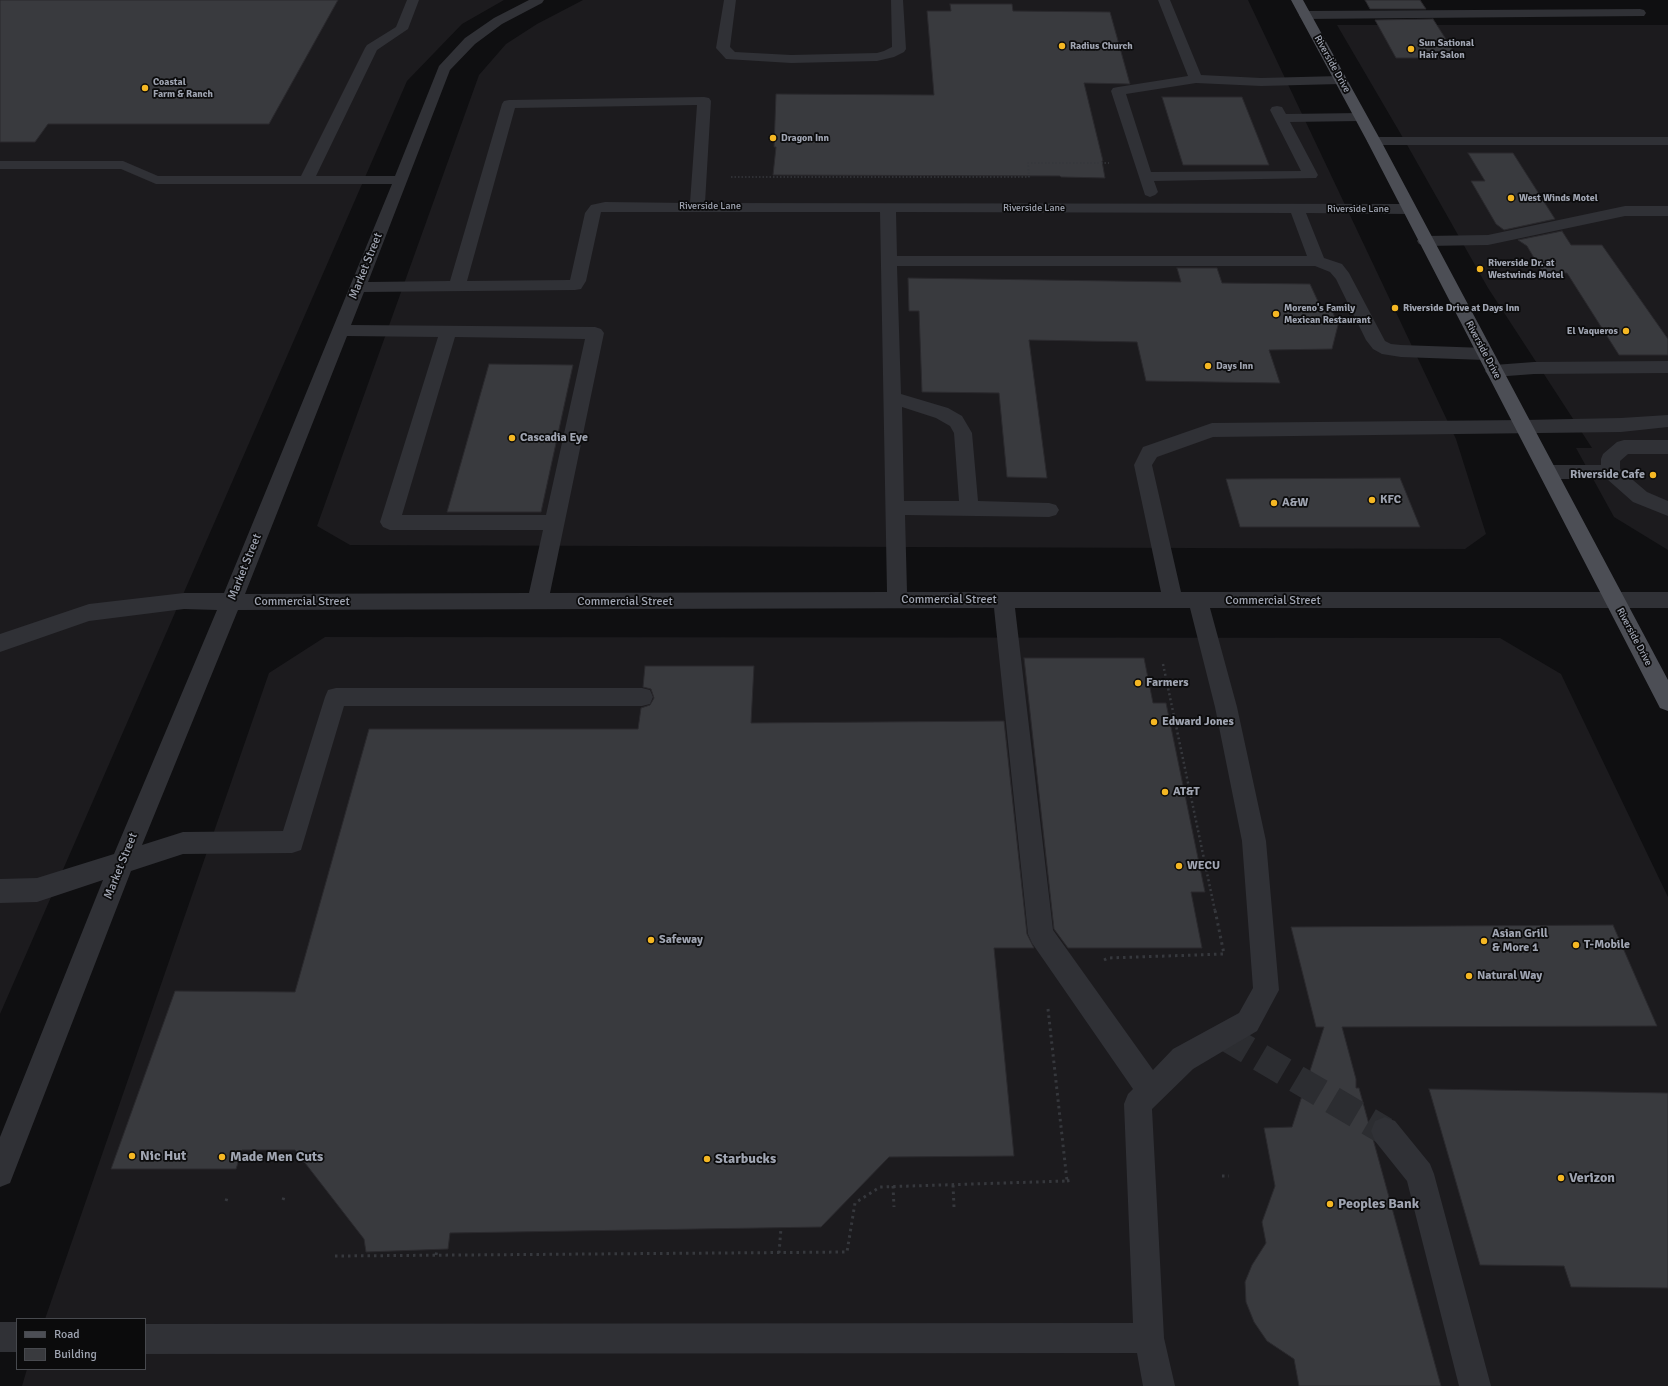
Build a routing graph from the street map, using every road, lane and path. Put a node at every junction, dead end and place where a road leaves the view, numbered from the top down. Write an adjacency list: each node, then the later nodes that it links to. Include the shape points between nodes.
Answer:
1 (413, 0): 18 (street, via 402,29 372,48)
2 (538, 0): 19 (street, Market Street, via 498,21 470,41 444,69)
3 (730, 0): 4 (street, via 724,48 732,56 792,59 878,57 899,49)
4 (897, 0)
5 (1164, 0): 9 (street)
6 (1297, 0): 8 (main road, Riverside Drive)
7 (1640, 13): 8 (street)
8 (1305, 15): 10 (main road, Riverside Drive)
9 (1196, 79): 10 (street, via 1261,82); 17 (street, via 1118,91)
10 (1340, 80): 11 (main road, Riverside Drive)
11 (1360, 117): 12 (main road, Riverside Drive); 17 (street, via 1279,114 1311,176)
12 (1374, 141): 13 (street); 24 (main road, Riverside Drive)
13 (1668, 141)
14 (1109, 163): 16 (path, via 1028,163 1029,177)
15 (0, 165): 18 (street, via 123,165 156,180)
16 (724, 177)
17 (1146, 178): 22 (street)
18 (306, 180): 19 (street)
19 (401, 180): 30 (street, Market Street)
20 (697, 206): 21 (street, Riverside Lane); 29 (street, Riverside Lane, via 596,208 575,285); 29 (street, via 704,101 509,104)
21 (888, 208): 22 (street, Riverside Lane); 28 (street)
22 (1155, 208): 23 (street, Riverside Lane)
23 (1297, 209): 24 (street, Riverside Lane); 27 (street)
24 (1408, 209): 26 (main road, Riverside Drive)
25 (1668, 210): 26 (street, via 1625,211 1488,240)
26 (1425, 241): 33 (main road, Riverside Drive)
27 (1317, 261): 28 (street); 33 (street, via 1336,268 1343,276 1375,340 1388,350)
28 (889, 262): 36 (street)
29 (457, 286): 30 (street)
30 (358, 287): 31 (street, Market Street)
31 (340, 330): 32 (street); 53 (street, Market Street)
32 (448, 331): 46 (street, via 595,332); 46 (street, via 390,522)
33 (1485, 354): 35 (main road, Riverside Drive)
34 (1668, 367): 35 (street, via 1534,368)
35 (1494, 371): 38 (main road, Riverside Drive)
36 (892, 398): 42 (street); 43 (street, via 942,413 956,420 963,433)
37 (1668, 421): 38 (street, via 1621,425)
38 (1524, 427): 40 (main road, Riverside Drive); 51 (street, via 1226,429 1212,430 1150,452 1143,465 1143,471)
39 (1668, 446): 41 (street, via 1624,447 1610,459)
40 (1548, 472): 41 (street); 49 (main road, Riverside Drive)
41 (1611, 472): 44 (street, via 1640,497)
42 (894, 508): 43 (street); 47 (street)
43 (969, 508): 45 (street)
44 (1668, 509)
45 (1049, 510)
46 (554, 523): 54 (street)
47 (897, 600): 48 (street, Commercial Street); 54 (street, Commercial Street)
48 (1004, 600): 51 (street, Commercial Street); 63 (street, via 1041,934)
49 (1615, 600): 50 (street, Commercial Street); 52 (street, Commercial Street); 58 (main road, Riverside Drive)
50 (1668, 600)
51 (1173, 601): 52 (street, Commercial Street)
52 (1198, 601): 63 (street, via 1226,707 1254,842 1266,990 1248,1022 1183,1059)
53 (231, 602): 54 (street, Commercial Street); 55 (street, Commercial Street, via 184,600 89,613); 59 (street, Market Street)
54 (538, 602)
55 (0, 644)
56 (1163, 664): 61 (path, via 1224,954 1108,958)
57 (642, 697): 59 (street, via 336,697 292,842 183,843)
58 (1668, 701)
59 (122, 862): 60 (street, via 37,890); 65 (street, Market Street)
60 (0, 891)
61 (1102, 962)
62 (1047, 1004): 69 (path)
63 (1151, 1091): 85 (street, via 1138,1104)
64 (1385, 1131): 88 (street, via 1420,1174)
65 (0, 1173)
66 (1222, 1176): 67 (path)
67 (1229, 1176)
68 (1073, 1180): 69 (path)
69 (1067, 1182): 70 (path)
70 (953, 1185): 71 (path); 77 (path)
71 (893, 1186): 76 (path); 80 (path, via 880,1187 854,1203 846,1252)
72 (285, 1194): 74 (path)
73 (228, 1195): 75 (path)
74 (283, 1200)
75 (226, 1201)
76 (894, 1207)
77 (954, 1207)
78 (781, 1228): 80 (path)
79 (437, 1250): 81 (path)
80 (779, 1253): 81 (path)
81 (436, 1255): 82 (path)
82 (335, 1256)
83 (0, 1337): 84 (street)
84 (16, 1337)
85 (1149, 1338): 86 (street); 87 (street)
86 (146, 1339)
87 (1159, 1386)
88 (1475, 1386)

